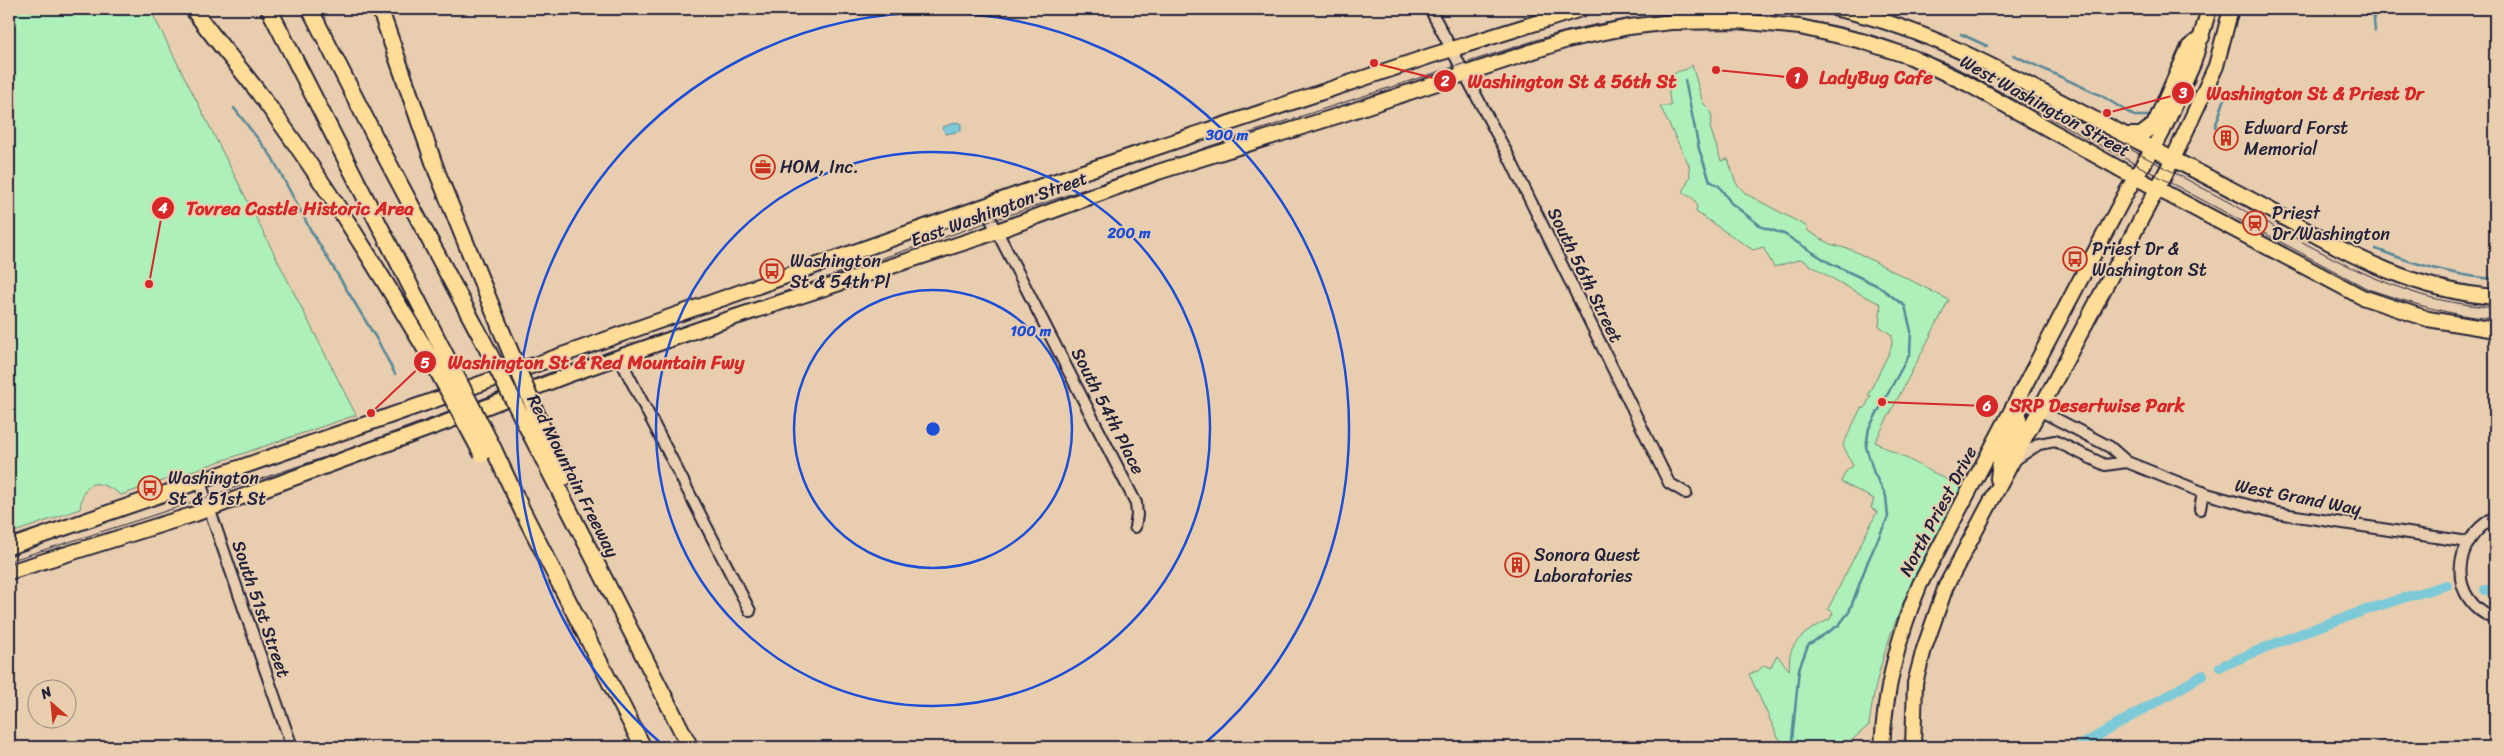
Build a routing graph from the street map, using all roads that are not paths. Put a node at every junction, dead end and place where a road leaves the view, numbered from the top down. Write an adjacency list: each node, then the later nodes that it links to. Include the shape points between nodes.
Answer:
1 (193, 9): 22 (highway, via 261,95)
2 (269, 9): 22 (highway)
3 (310, 9): 26 (highway, Red Mountain Freeway, bridge, via 481,337)
4 (380, 9): 26 (highway, bridge, via 437,172 500,327)
5 (1430, 9): 11 (street, South 56th Street)
6 (1581, 9): 11 (main road)
7 (1837, 9): 13 (main road, West Washington Street, via 1902,26 1955,48)
8 (2209, 9): 10 (main road, North Priest Drive)
9 (2231, 9): 15 (main road, via 2216,66)
10 (2202, 37): 13 (main road, via 2189,48 2154,124 2140,135); 14 (main road, North Priest Drive)
11 (1452, 48): 12 (street, South 56th Street); 18 (main road, East Washington Street)
12 (1463, 69): 16 (main road, West Washington Street, via 1567,40 1636,26 1716,20 1800,27 1862,41 1935,68); 19 (main road, East Washington Street); 32 (street, South 56th Street, via 1669,483)
13 (2124, 134): 14 (main road, West Washington Street)
14 (2154, 150): 15 (main road, West Washington Street); 16 (main road, North Priest Drive)
15 (2173, 159): 17 (main road); 20 (main road, West Washington Street, via 2351,256 2422,283)
16 (2136, 177): 17 (main road, West Washington Street); 24 (main road, North Priest Drive)
17 (2158, 188): 21 (main road, West Washington Street, via 2368,299 2445,324); 25 (main road)
18 (984, 206): 19 (street, South 54th Place); 29 (main road, East Washington Street)
19 (998, 230): 23 (main road, East Washington Street); 36 (street, South 54th Place, via 1136,503)
20 (2495, 297)
21 (2495, 330)
22 (437, 353): 43 (highway, bridge, via 522,510)
23 (619, 356): 33 (main road, East Washington Street); 40 (street)
24 (2014, 406): 30 (main road, via 2020,416 2019,425 2000,460); 45 (main road, North Priest Drive, via 1914,598 1892,667)
25 (2040, 410): 27 (street, West Grand Way, via 2110,447); 28 (main road)
26 (537, 432): 44 (highway, Red Mountain Freeway, via 583,537)
27 (2127, 462): 28 (street, West Grand Way, via 2105,464 2048,440); 31 (street, West Grand Way)
28 (2010, 463): 30 (main road)
29 (200, 482): 33 (street, South 51st Street); 38 (main road, East Washington Street)
30 (1998, 485): 46 (main road, via 1934,616 1915,683)
31 (2203, 492): 34 (street); 37 (street, West Grand Way, via 2285,515)
32 (1686, 493)
33 (210, 508): 39 (main road, East Washington Street); 42 (street, South 51st Street)
34 (2200, 509)
35 (2495, 517): 37 (street, via 2481,526)
36 (1135, 527)
37 (2468, 542): 41 (street, via 2461,558 2465,593 2476,608)
38 (9, 547)
39 (9, 572)
40 (750, 611)
41 (2495, 619)
42 (292, 747)
43 (643, 747)
44 (690, 747)
45 (1882, 747)
46 (1913, 747)

